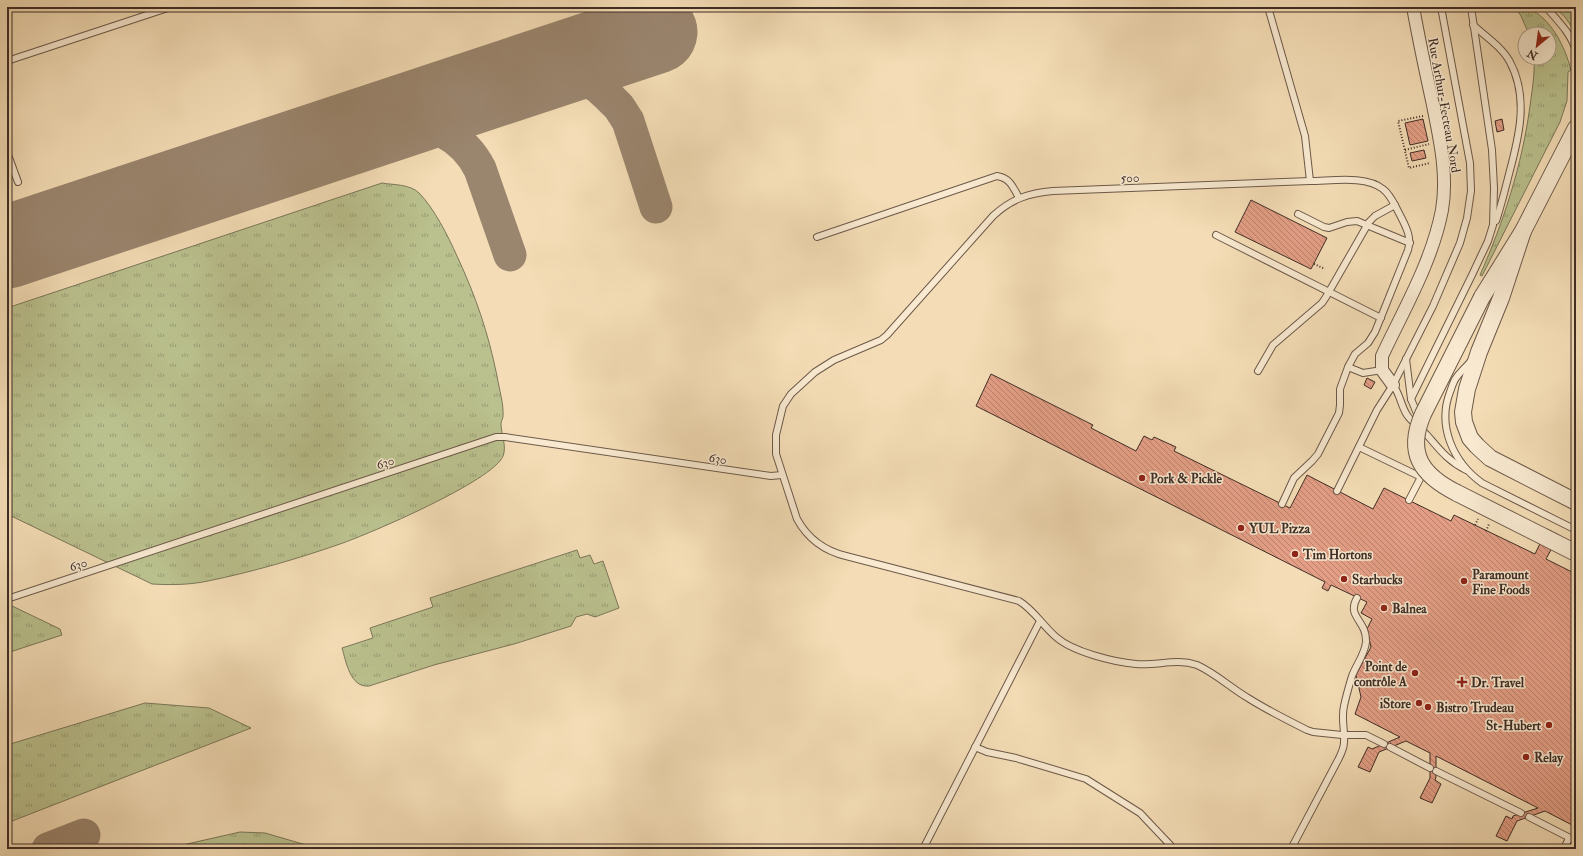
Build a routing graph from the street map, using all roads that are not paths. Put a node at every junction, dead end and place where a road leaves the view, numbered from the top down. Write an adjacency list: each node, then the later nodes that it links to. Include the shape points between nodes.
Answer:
1 (171, 7): 9 (lane)
2 (1268, 7): 12 (lane, via 1305,136)
3 (1413, 7): 28 (street, Rue Arthur-Fecteau Nord, via 1439,137 1444,168 1444,195 1433,243 1382,356)
4 (1441, 7): 26 (lane, via 1466,137 1471,191 1460,244)
5 (1471, 7): 7 (lane)
6 (1546, 7): 8 (lane, via 1565,29)
7 (1473, 25): 21 (lane, via 1493,162 1494,216); 21 (lane, via 1505,54 1510,62 1519,85 1522,108 1513,162 1500,210)
8 (1576, 51)
9 (7, 61)
10 (1576, 128): 18 (street)
11 (7, 152): 13 (lane)
12 (1310, 181): 14 (lane, 500, via 1054,191); 15 (lane, 500, via 1372,183 1383,188)
13 (18, 182)
14 (1019, 198): 20 (lane, via 1009,181 997,176); 35 (lane, 500, via 998,211 880,340 845,354 824,366 791,394 783,406 776,435 776,454)
15 (1395, 205): 17 (lane, via 1375,216); 22 (lane, 500, via 1407,229)
16 (1298, 214): 17 (lane, via 1329,228 1352,221)
17 (1367, 224): 22 (lane); 23 (lane)
18 (1522, 231): 25 (street, via 1501,298); 41 (street, bridge, via 1482,296 1419,423 1416,434 1417,453 1425,470 1438,482)
19 (1216, 235): 23 (lane)
20 (817, 237)
21 (1488, 241): 31 (lane)
22 (1410, 243): 24 (lane)
23 (1330, 292): 24 (lane); 29 (lane, via 1322,303 1273,345)
24 (1381, 318): 27 (lane, via 1372,339 1356,354)
25 (1480, 352): 34 (lane, via 1455,378 1444,411 1449,441); 38 (street, via 1467,390 1463,412 1470,438 1490,458)
26 (1406, 358): 30 (lane); 31 (lane)
27 (1348, 367): 28 (lane, via 1363,373); 39 (lane, via 1340,389 1339,413 1318,454 1294,478)
28 (1382, 370): 30 (street)
29 (1258, 371)
30 (1393, 385): 32 (lane, via 1407,416); 33 (lane, via 1377,410)
31 (1411, 399): 32 (lane)
32 (1426, 434): 34 (lane, via 1444,456)
33 (1359, 447): 36 (lane); 37 (lane, via 1421,477)
34 (1469, 472): 40 (lane, via 1491,488)
35 (782, 474): 43 (lane, 630, via 771,476 496,437); 44 (lane, 500, via 801,527 824,547 846,556 1019,601)
36 (1337, 491)
37 (1409, 500)
38 (1576, 502)
39 (1282, 504)
40 (1576, 530)
41 (1576, 553)
42 (1357, 598): 45 (lane, via 1353,612 1363,626 1366,646 1352,676 1344,705)
43 (7, 599)
44 (1040, 620): 45 (lane, 500, via 1060,640 1100,657 1137,664 1175,661 1196,665 1249,699 1307,730); 47 (lane)
45 (1344, 736): 46 (lane, 500, via 1366,735); 55 (lane, via 1344,747 1338,760)
46 (1384, 744)
47 (975, 747): 53 (lane); 54 (lane, via 1086,779 1140,813)
48 (1390, 748): 49 (lane)
49 (1521, 814)
50 (1529, 817): 51 (lane)
51 (1569, 838): 52 (lane); 56 (lane)
52 (1576, 842)
53 (923, 849)
54 (1174, 849)
55 (1291, 849)
56 (1564, 849)

